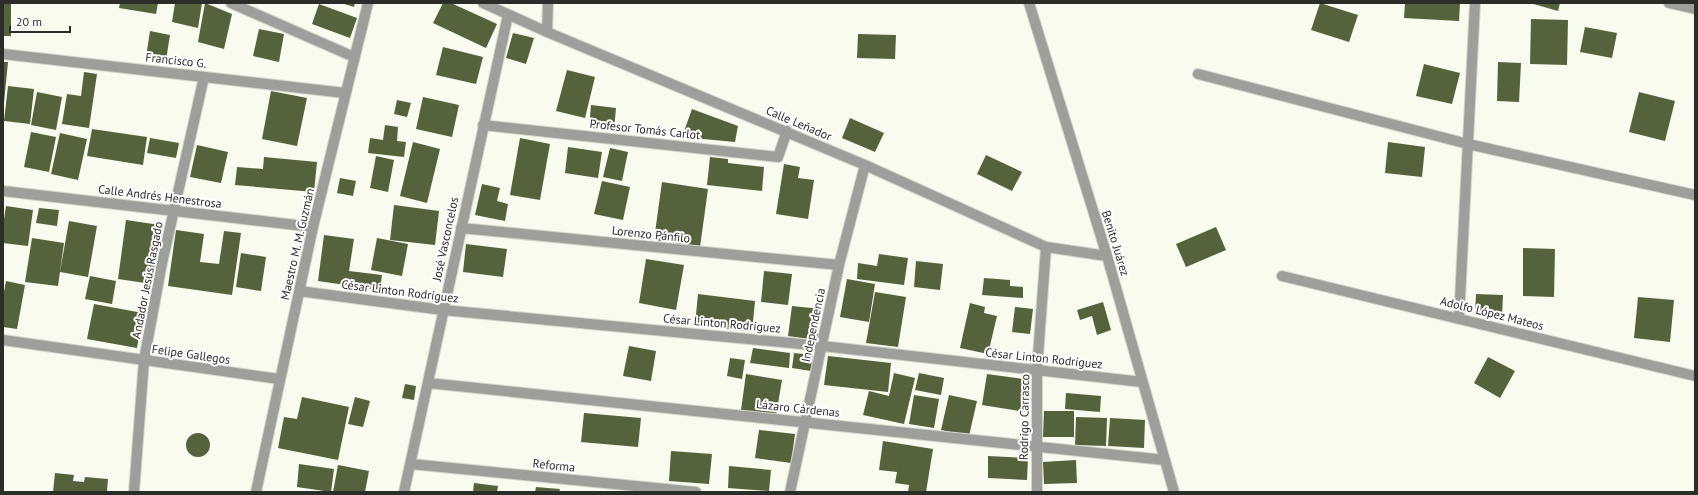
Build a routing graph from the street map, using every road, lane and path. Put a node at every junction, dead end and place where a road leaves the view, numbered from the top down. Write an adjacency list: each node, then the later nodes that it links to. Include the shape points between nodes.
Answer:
1 (231, 3): 12 (street)
2 (368, 3): 12 (street, Maestro M. M. Guzmán)
3 (483, 3): 9 (street, Calle Leñador)
4 (548, 3): 10 (street)
5 (1029, 3): 26 (street, Benito Juárez)
6 (1475, 3): 18 (street)
7 (1669, 3): 8 (street)
8 (1695, 9)
9 (508, 14): 10 (street, Calle Leñador); 16 (street, José Vasconcelos)
10 (547, 32): 17 (street, Calle Leñador)
11 (3, 54): 14 (street, Francisco G.)
12 (354, 57): 15 (street, Maestro M. M. Guzmán)
13 (1198, 74): 18 (street)
14 (204, 77): 15 (street, Francisco G.); 22 (street, Andador Jesús Rasgado)
15 (345, 92): 23 (street, Maestro M. M. Guzmán)
16 (484, 125): 17 (street, Profesor Tomás Carlot, via 778,157); 24 (street, José Vasconcelos)
17 (787, 131): 19 (street, Calle Leñador)
18 (1468, 144): 21 (street); 31 (street)
19 (866, 165): 25 (street, Calle Leñador); 27 (street, Independencia)
20 (3, 191): 22 (street, Calle Andrés Henestrosa)
21 (1695, 195)
22 (174, 211): 23 (street, Calle Andrés Henestrosa); 34 (street, Andador Jesús Rasgado)
23 (314, 227): 29 (street, Maestro M. M. Guzmán)
24 (461, 228): 27 (street, Lorenzo Pánfilo); 30 (street, José Vasconcelos)
25 (1046, 247): 26 (street, Calle Leñador); 35 (street, Rodrigo Carrasco)
26 (1107, 256): 38 (street, Benito Juárez)
27 (839, 265): 33 (street, Independencia)
28 (1282, 276): 31 (street, Adolfo López Mateos)
29 (299, 291): 30 (street, César Linton Rodríguez); 37 (street, Maestro M. M. Guzmán)
30 (443, 310): 33 (street, César Linton Rodríguez); 39 (street, José Vasconcelos)
31 (1459, 319): 36 (street, Adolfo López Mateos)
32 (3, 340): 34 (street, Felipe Gallegos)
33 (822, 346): 35 (street, César Linton Rodríguez); 40 (street, Independencia)
34 (144, 360): 37 (street, Felipe Gallegos); 44 (street, Andador Jesús Rasgado)
35 (1037, 370): 38 (street, César Linton Rodríguez); 41 (street, Rodrigo Carrasco)
36 (1695, 376)
37 (280, 379): 45 (street, Maestro M. M. Guzmán)
38 (1142, 382): 42 (street, Benito Juárez)
39 (428, 383): 40 (street, Lázaro Cárdenas); 43 (street, José Vasconcelos)
40 (806, 422): 41 (street, Lázaro Cárdenas); 48 (street, Independencia)
41 (1036, 446): 42 (street, Lázaro Cárdenas); 49 (street, Rodrigo Carrasco)
42 (1165, 460): 50 (street, Benito Juárez)
43 (411, 464): 46 (street, José Vasconcelos); 47 (street, Reforma)
44 (134, 492)
45 (256, 492)
46 (404, 492)
47 (696, 492)
48 (790, 492)
49 (1036, 492)
50 (1174, 492)

